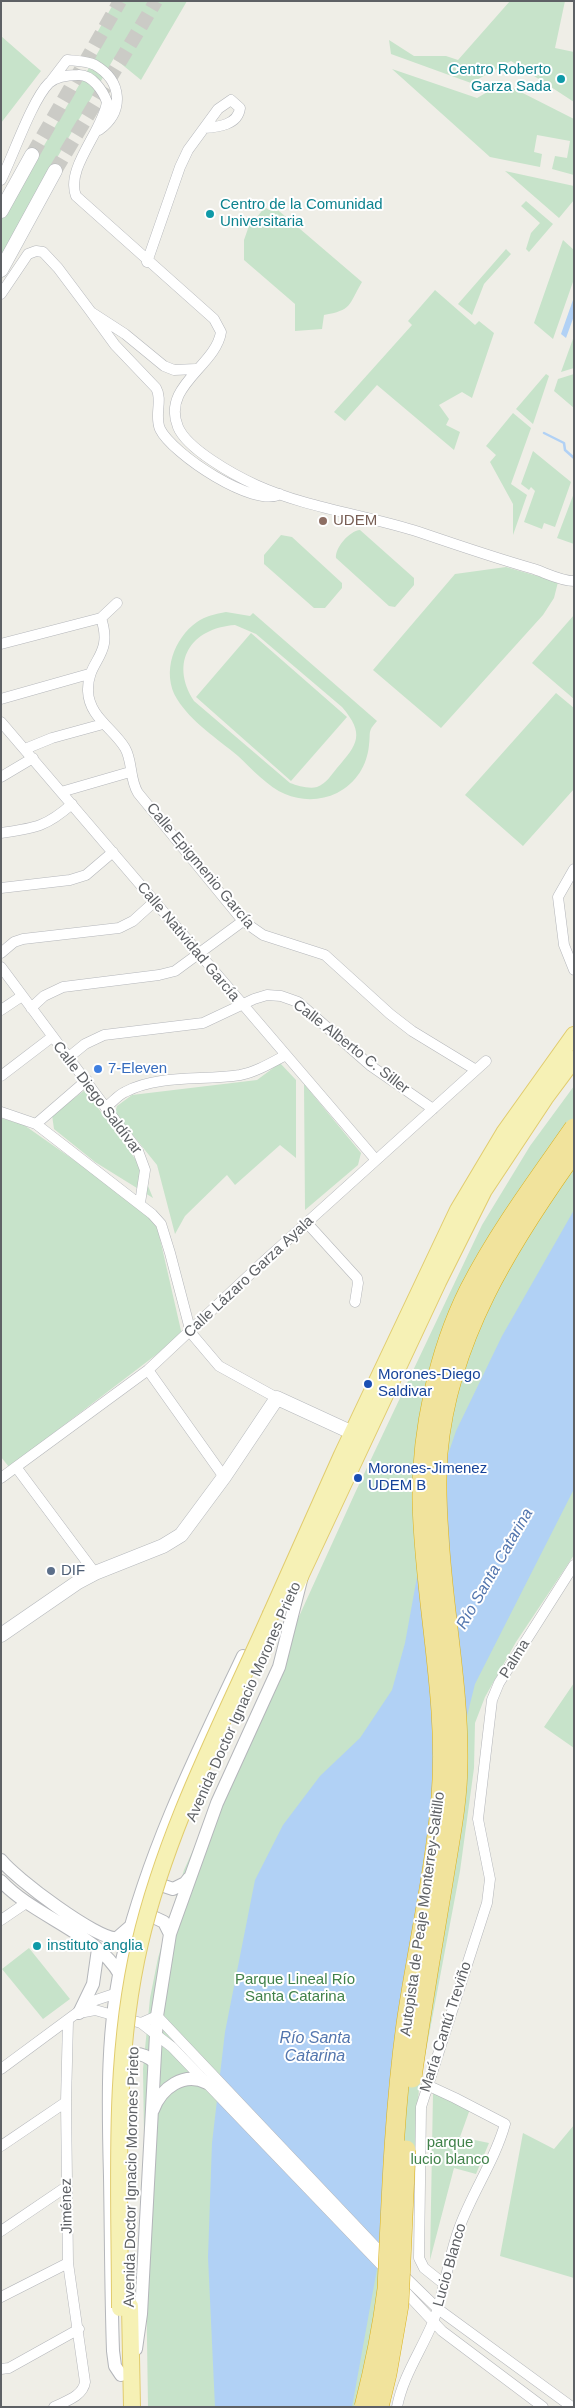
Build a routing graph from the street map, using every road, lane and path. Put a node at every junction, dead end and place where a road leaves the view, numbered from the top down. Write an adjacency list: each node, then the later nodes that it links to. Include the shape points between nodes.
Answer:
1 (50, 82): 3 (street, via 63,76 82,75 104,92 107,106); 3 (street, via 67,60 94,64 109,78 118,91 118,98 109,119); 6 (street, via 32,110)
2 (204, 128): 8 (street, via 192,142 180,167)
3 (94, 134): 8 (street, via 77,170 73,189 76,196)
4 (32, 155): 7 (main road)
5 (56, 171): 9 (main road)
6 (1, 180)
7 (1, 211)
8 (147, 262): 12 (street, via 219,325 221,332 216,346)
9 (1, 270)
10 (1, 294): 11 (street, via 25,258 31,252 39,251 58,268)
11 (91, 312): 12 (street, via 125,334 164,366 174,370); 13 (street, via 115,345 156,388 160,428 175,448 204,470 255,495 273,498)
12 (196, 369): 13 (street, via 176,404 175,413 183,436 219,465)
13 (280, 494): 14 (street, via 419,532 465,549)
14 (574, 580)
15 (117, 603): 16 (street)
16 (101, 618): 17 (street); 18 (street, Calle Epigmenio García, via 107,634)
17 (1, 644)
18 (90, 674): 19 (street); 21 (street, Calle Epigmenio García, via 89,698)
19 (1, 699)
20 (1, 722): 22 (street, Calle Natividad García)
21 (103, 724): 22 (street); 24 (street, Calle Epigmenio García, via 125,748)
22 (25, 749): 23 (street, Calle Natividad García)
23 (33, 758): 25 (street); 26 (street, Calle Natividad García)
24 (130, 772): 26 (street); 33 (street, Calle Epigmenio García, via 138,793)
25 (1, 776)
26 (62, 792): 27 (street, Calle Natividad García)
27 (72, 804): 28 (street, via 50,823); 29 (street, Calle Natividad García)
28 (1, 833)
29 (113, 852): 31 (street, via 86,875 70,880); 32 (street, Calle Natividad García)
30 (574, 869): 37 (street, via 558,897 564,945)
31 (1, 888)
32 (154, 902): 34 (street, via 120,928 23,939); 35 (street, Calle Natividad García)
33 (242, 921): 35 (street); 48 (street, Calle Epigmenio García, via 263,935 326,955 397,1020)
34 (1, 953)
35 (199, 954): 39 (street, Calle Natividad García); 40 (street, via 167,974 63,986 52,990)
36 (1, 967): 38 (street, Calle Diego Saldívar)
37 (574, 970)
38 (22, 996): 40 (street, Calle Diego Saldívar); 41 (street)
39 (241, 1004): 44 (street, Calle Natividad García); 45 (street, Calle Alberto C. Siller, via 203,1023 104,1036 85,1044); 52 (street, Calle Alberto C. Siller, via 267,995 298,1002 371,1066)
40 (31, 1008): 43 (street, Calle Diego Saldívar)
41 (1, 1010)
42 (574, 1035): 64 (main road, Avenida Doctor Ignacio Morones Prieto, via 504,1133 458,1210)
43 (52, 1037): 45 (street, Calle Diego Saldívar); 49 (street)
44 (286, 1055): 51 (street, via 240,1075 134,1088); 57 (street, Calle Natividad García)
45 (69, 1057): 50 (street, Calle Diego Saldívar)
46 (574, 1059): 68 (main road, Avenida Doctor Ignacio Morones Prieto, via 484,1190)
47 (486, 1062): 48 (street, Calle Lázaro Garza Ayala)
48 (476, 1070): 52 (street, Calle Lázaro Garza Ayala)
49 (1, 1076)
50 (87, 1080): 51 (street, Calle Diego Saldívar); 54 (street)
51 (107, 1106): 58 (street, Calle Diego Saldívar, via 143,1161 145,1170)
52 (434, 1108): 57 (street, Calle Lázaro Garza Ayala)
53 (1, 1112): 54 (street)
54 (36, 1124): 58 (street)
55 (574, 1128): 112 (highway, Autopista de Peaje Monterrey-Saltillo, bridge, via 495,1243 467,1294 437,1378 427,1429 422,1502 443,1727 441,1798 396,2105 384,2308)
56 (574, 1152): 113 (highway, Autopista de Peaje Monterrey-Saltillo, bridge, via 529,1215 478,1307 457,1366 441,1430 438,1536 458,1723 457,1793 412,2075 400,2305)
57 (376, 1160): 59 (street, Calle Lázaro Garza Ayala)
58 (140, 1203): 61 (street, via 160,1224)
59 (307, 1223): 60 (street, via 357,1278); 61 (street, Calle Lázaro Garza Ayala)
60 (355, 1302)
61 (190, 1333): 62 (street, Calle Lázaro Garza Ayala); 63 (street, via 219,1366)
62 (148, 1370): 65 (street, Calle Lázaro Garza Ayala); 67 (street)
63 (276, 1398): 64 (main road); 67 (main road)
64 (353, 1433): 68 (main road, Avenida Doctor Ignacio Morones Prieto)
65 (16, 1468): 66 (street, Calle Lázaro Garza Ayala); 70 (street)
66 (3, 1474)
67 (224, 1477): 70 (main road, via 187,1529 174,1541)
68 (300, 1562): 73 (street, Avenida Doctor Ignacio Morones Prieto, via 276,1586 182,1785); 75 (street, via 279,1667 217,1803); 108 (main road, Avenida Doctor Ignacio Morones Prieto, via 187,1828 160,1906 145,1969 131,2081)
69 (574, 1565): 72 (street, Palma, via 495,1692)
70 (95, 1573): 71 (main road)
71 (1, 1635)
72 (484, 1763): 94 (street, María Cantú Treviño, via 478,1819 490,1879 487,1903)
73 (152, 1858): 75 (street, via 156,1880 167,1888 180,1887); 79 (street, Avenida Doctor Ignacio Morones Prieto)
74 (1, 1860): 79 (street, via 20,1879 107,1938 117,1938)
75 (189, 1877): 80 (street)
76 (1, 1881): 77 (street)
77 (26, 1903): 78 (street); 81 (street)
78 (1, 1920)
79 (132, 1924): 80 (street, via 153,1915 164,1922); 82 (street, Avenida Doctor Ignacio Morones Prieto)
80 (170, 1934): 85 (street)
81 (98, 1949): 82 (street, via 111,1960); 84 (street, via 93,1984)
82 (120, 1975): 83 (street, Avenida Doctor Ignacio Morones Prieto)
83 (117, 1993): 84 (street, via 93,2001); 86 (street, Avenida Doctor Ignacio Morones Prieto)
84 (79, 2013): 86 (street, via 95,2010); 87 (street)
85 (157, 2016): 88 (street); 89 (street); 93 (street)
86 (113, 2017): 88 (street); 91 (street, Avenida Doctor Ignacio Morones Prieto)
87 (68, 2021): 92 (street); 95 (street, Jiménez)
88 (141, 2023): 89 (street)
89 (156, 2034): 90 (street); 93 (street)
90 (154, 2062): 91 (street, via 148,2056 132,2053); 96 (street)
91 (109, 2068): 108 (street, Avenida Doctor Ignacio Morones Prieto, via 113,2351 115,2366)
92 (1, 2069)
93 (210, 2081): 96 (street, via 188,2080 169,2087 160,2097); 102 (street, bridge); 102 (street, bridge)
94 (427, 2085): 101 (street, María Cantú Treviño, via 419,2124 420,2234 424,2261); 101 (street, Lucio Blanco, via 505,2124 497,2148 467,2208)
95 (66, 2102): 97 (street); 98 (street, Jiménez)
96 (151, 2117): 108 (street, via 141,2314 136,2353)
97 (1, 2146)
98 (66, 2187): 99 (street); 100 (street, Jiménez)
99 (1, 2231)
100 (68, 2263): 103 (street); 106 (street, Jiménez)
101 (444, 2284): 102 (street); 104 (street, Lucio Blanco)
102 (416, 2294): 104 (street); 105 (street)
103 (1, 2298)
104 (438, 2309): 105 (street, Lucio Blanco); 116 (street)
105 (434, 2321): 114 (street, Lucio Blanco, via 402,2387); 115 (street, via 470,2354)
106 (79, 2329): 107 (street, via 9,2368); 109 (street, Jiménez, via 86,2378 83,2389)
107 (1, 2369)
108 (126, 2373): 110 (main road, Avenida Doctor Ignacio Morones Prieto); 111 (main road, Avenida Doctor Ignacio Morones Prieto)
109 (54, 2407)
110 (121, 2407)
111 (132, 2407)
112 (364, 2407)
113 (379, 2407)
114 (397, 2407)
115 (543, 2407)
116 (572, 2407)

